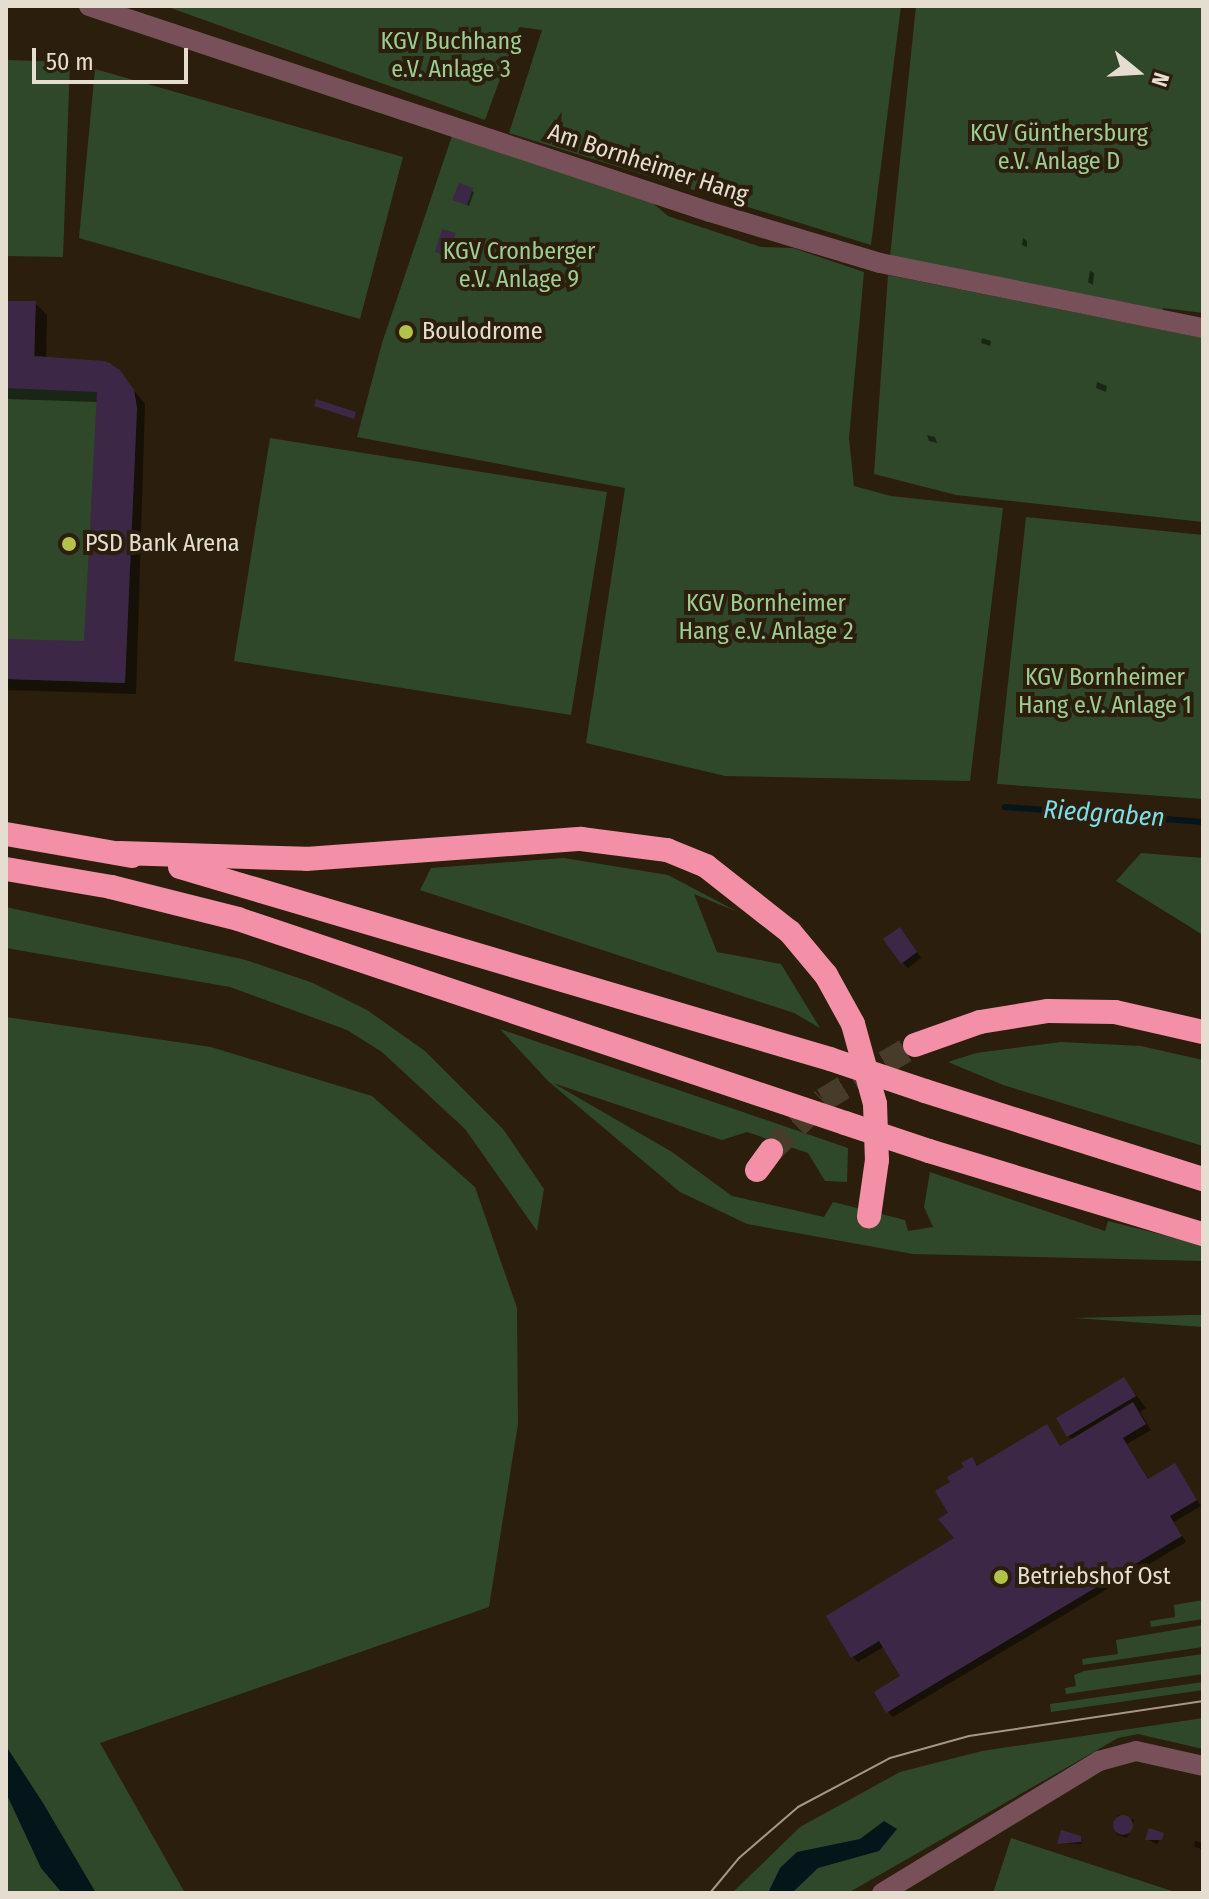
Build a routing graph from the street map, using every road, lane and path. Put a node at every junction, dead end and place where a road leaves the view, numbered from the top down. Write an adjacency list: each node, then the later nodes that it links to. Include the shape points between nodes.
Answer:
1 (89, 6): 2 (street, Am Bornheimer Hang, via 710,212 880,263)
2 (1203, 328)
3 (6, 834): 4 (highway)
4 (120, 853): 8 (highway, bridge, via 288,896 830,1059); 9 (highway, via 306,859 581,839 667,850 706,866 790,932 826,975 853,1024 870,1077 877,1132)
5 (6, 869): 10 (highway, bridge, via 111,887 238,919 929,1151)
6 (1203, 1032): 7 (highway, via 1115,1012 1048,1011 980,1022)
7 (915, 1045)
8 (1203, 1179)
9 (869, 1216)
10 (1203, 1234)
11 (1203, 1766): 12 (street, via 1136,1751 1099,1761)
12 (882, 1893)

